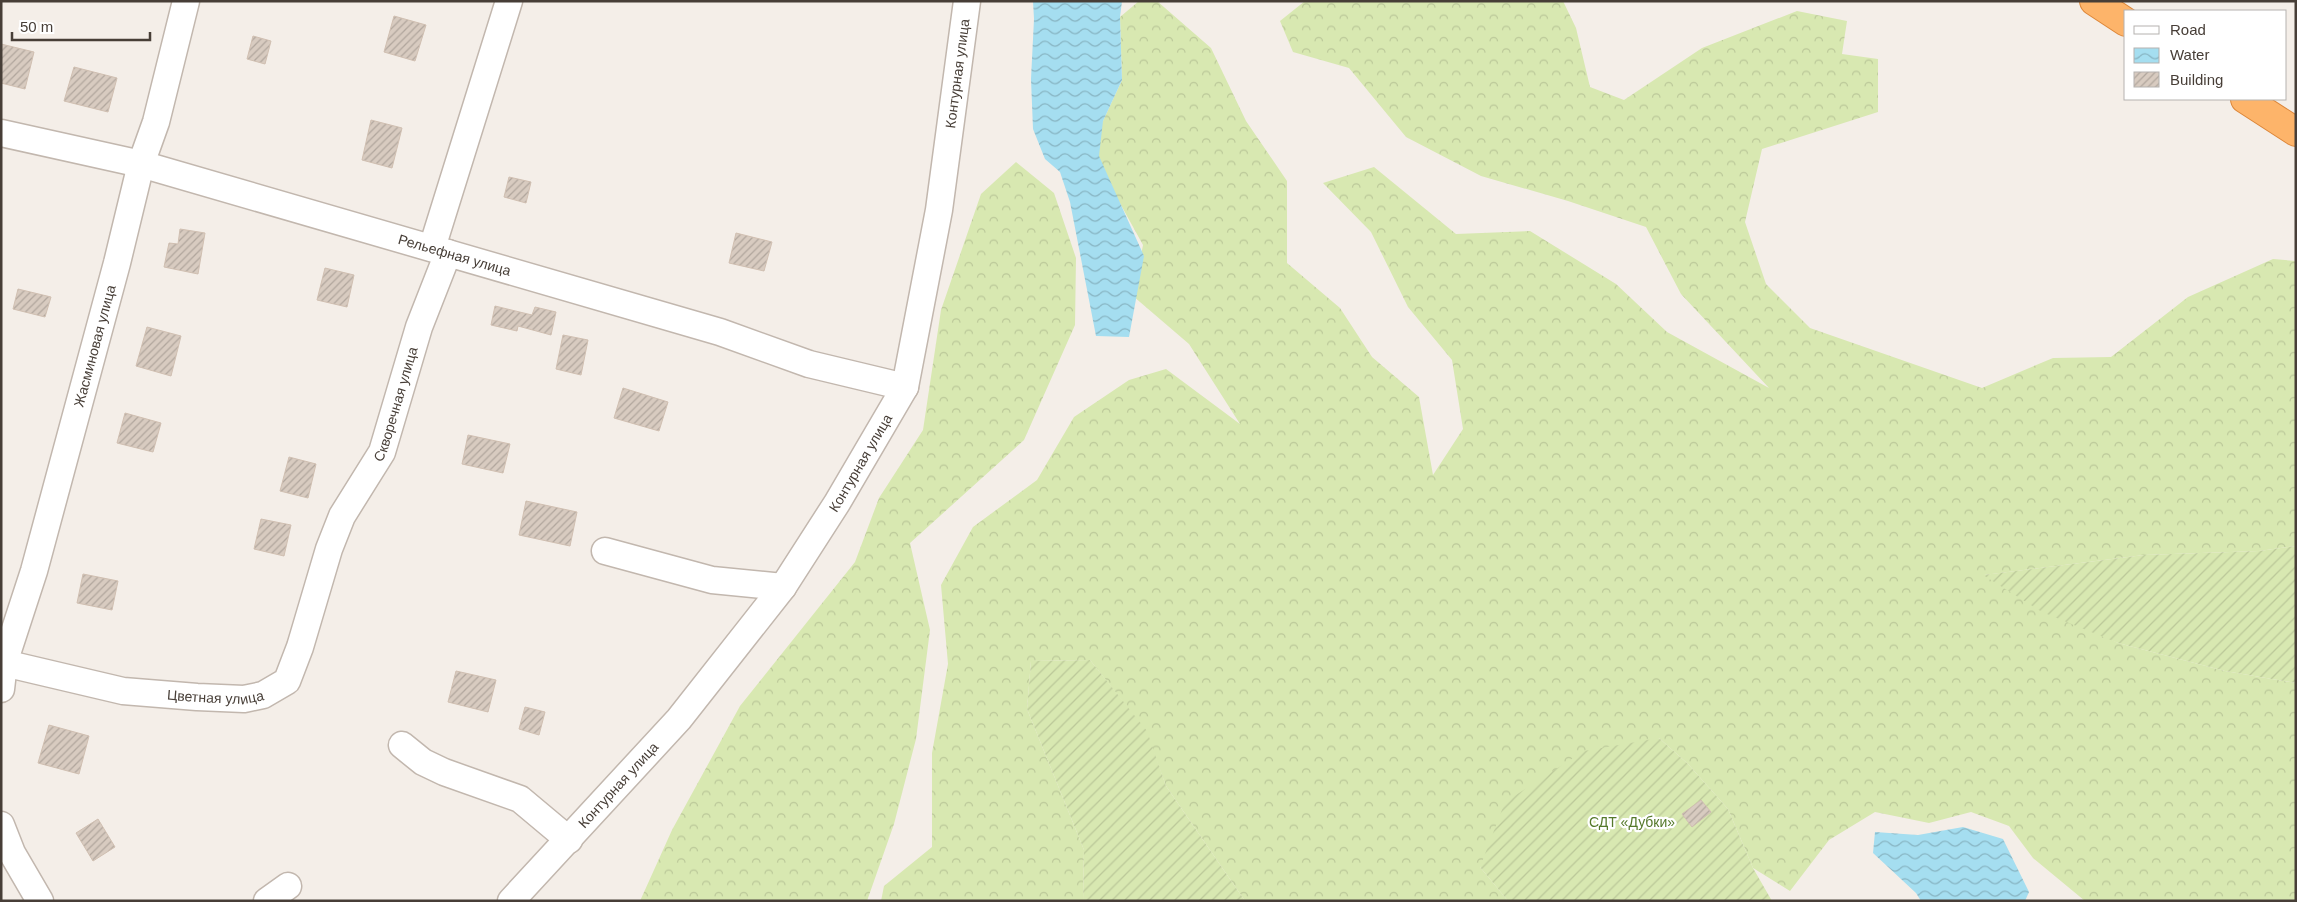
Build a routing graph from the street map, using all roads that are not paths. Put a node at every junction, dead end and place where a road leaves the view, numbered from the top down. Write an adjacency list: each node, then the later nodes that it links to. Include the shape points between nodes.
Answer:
1 (186, 1): 9 (street, Жасминовая улица, via 156,122)
2 (509, 1): 10 (street, Скворечная улица)
3 (967, 1): 11 (street, Контурная улица, via 939,210)
4 (2094, 1): 5 (highway)
5 (2124, 21)
6 (2247, 100): 7 (highway)
7 (2296, 132)
8 (1, 133): 9 (street, Рельефная улица)
9 (140, 164): 10 (street, Рельефная улица); 15 (street, Жасминовая улица, via 117,263 34,571)
10 (440, 251): 11 (street, Рельефная улица, via 720,332 809,364); 12 (street, Скворечная улица, via 382,452 342,516)
11 (905, 387): 14 (street, Контурная улица, via 838,503)
12 (329, 549): 15 (street, Цветная улица, via 288,681 264,695 244,699 123,691)
13 (606, 551): 14 (street, via 712,580)
14 (783, 587): 19 (street, Контурная улица, via 679,719)
15 (4, 663): 16 (street, Жасминовая улица)
16 (1, 689)
17 (402, 745): 19 (street, via 423,762 444,772 520,799)
18 (1, 825): 21 (street, via 12,853)
19 (569, 840): 23 (street, Контурная улица)
20 (288, 886): 22 (street)
21 (40, 901)
22 (267, 901)
23 (511, 901)

